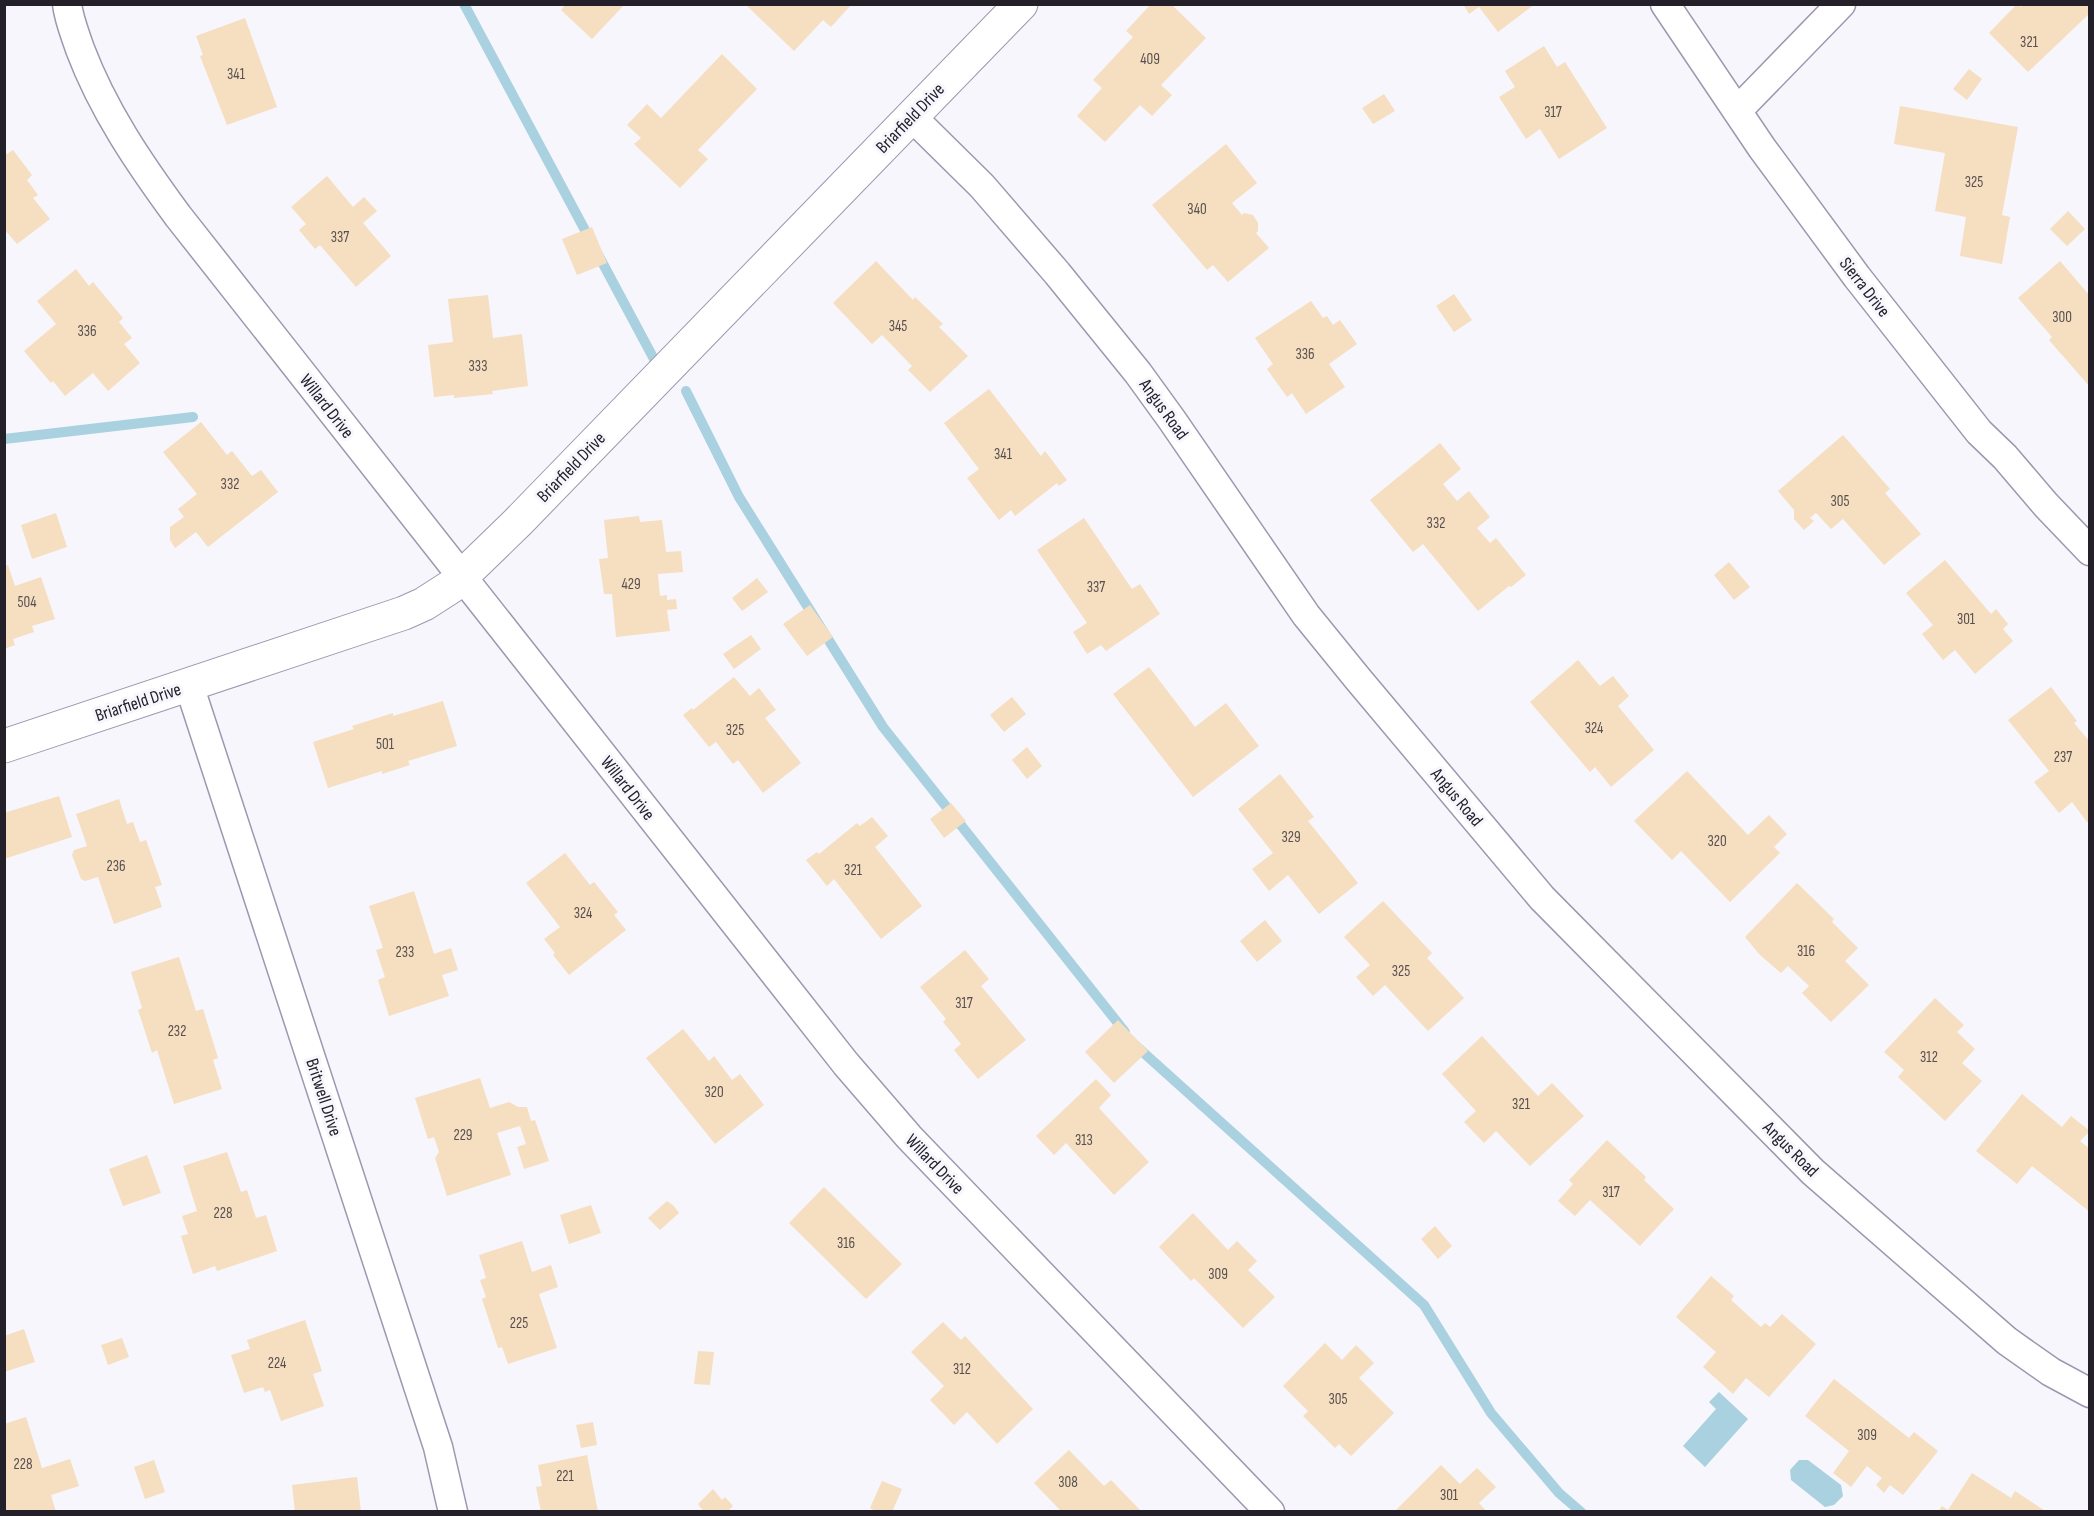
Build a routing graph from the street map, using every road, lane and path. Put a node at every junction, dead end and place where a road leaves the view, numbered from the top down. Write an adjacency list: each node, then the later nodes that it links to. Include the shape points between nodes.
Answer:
1 (67, 4): 8 (street, Willard Drive, via 87,66 111,117 142,167)
2 (1021, 4): 6 (street, Briarfield Drive)
3 (1665, 4): 5 (street, Sierra Drive)
4 (1841, 4): 5 (street)
5 (1737, 111): 7 (street, Sierra Drive, via 1857,277 1979,432)
6 (912, 117): 8 (street, Briarfield Drive); 11 (street, Angus Road, via 982,186 1065,282 1138,373 1306,615 1542,898 1813,1172 2007,1341 2051,1372)
7 (2090, 550)
8 (461, 576): 9 (street, Briarfield Drive, via 452,586 404,613); 13 (street, Willard Drive, via 846,1064 902,1129)
9 (189, 685): 10 (street, Briarfield Drive); 12 (street, Britwell Drive, via 438,1447)
10 (4, 746)
11 (2090, 1392)
12 (453, 1512)
13 (1270, 1512)

